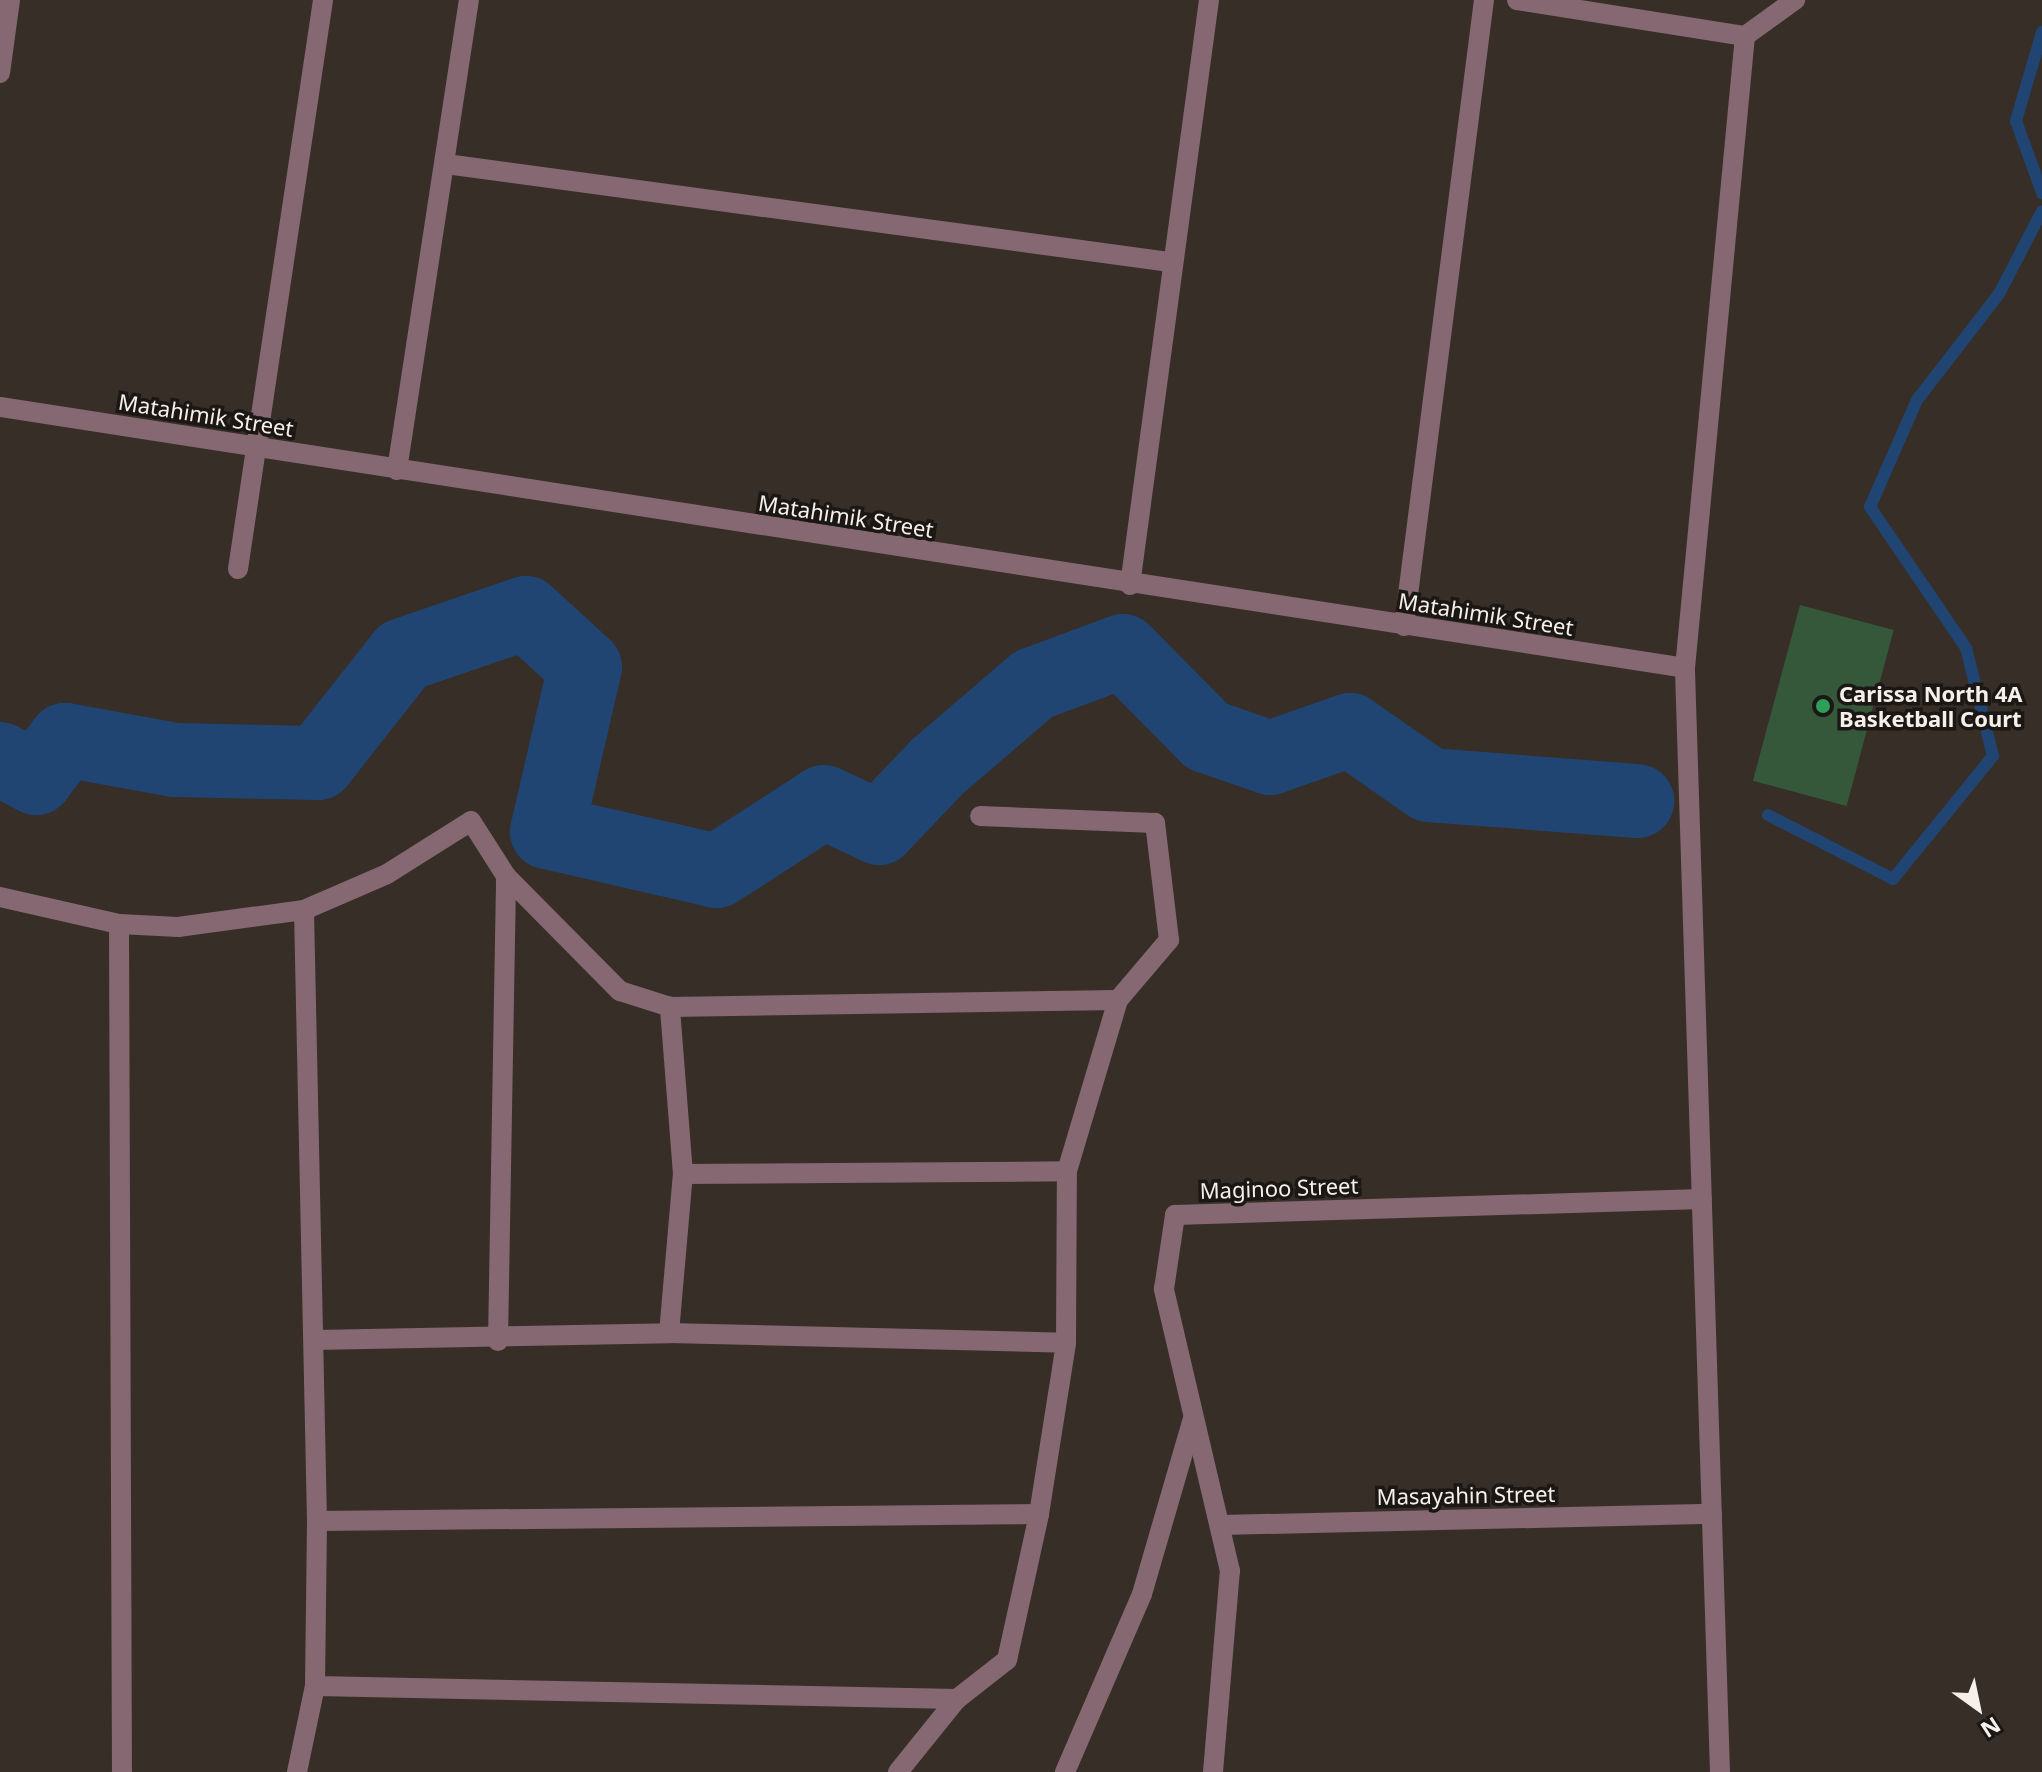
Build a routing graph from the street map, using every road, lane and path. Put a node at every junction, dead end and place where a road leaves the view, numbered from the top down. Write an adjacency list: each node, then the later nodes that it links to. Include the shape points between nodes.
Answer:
1 (10, 0): 9 (street)
2 (323, 0): 13 (street)
3 (469, 0): 10 (street)
4 (1209, 0): 11 (street)
5 (1484, 0): 17 (street)
6 (1517, 0): 8 (street)
7 (1795, 0): 8 (street)
8 (1745, 36): 18 (street)
9 (0, 73)
10 (446, 164): 11 (street); 14 (street)
11 (1170, 262): 16 (street)
12 (0, 407): 13 (street, Matahimik Street)
13 (254, 447): 14 (street, Matahimik Street); 15 (street)
14 (397, 470): 16 (street, Matahimik Street)
15 (238, 569)
16 (1130, 585): 17 (street, Matahimik Street)
17 (1404, 626): 18 (street, Matahimik Street)
18 (1685, 668): 28 (street)
19 (980, 816): 24 (street, via 1155,823 1169,940)
20 (506, 876): 22 (street, via 471,821 387,874); 25 (street, via 620,991); 31 (street)
21 (0, 897): 23 (street)
22 (304, 910): 23 (street, via 178,927); 30 (street)
23 (119, 924): 40 (street)
24 (1118, 1000): 25 (street); 26 (street)
25 (670, 1007): 27 (street)
26 (1067, 1171): 27 (street); 32 (street)
27 (683, 1174): 29 (street)
28 (1702, 1199): 33 (street, Maginoo Street, via 1175,1215 1164,1289); 35 (street)
29 (669, 1333): 31 (street); 32 (street)
30 (315, 1340): 31 (street); 36 (street)
31 (498, 1341)
32 (1066, 1343): 34 (street)
33 (1194, 1414): 37 (street, Maginoo Street); 43 (street, via 1142,1594)
34 (1039, 1514): 36 (street); 39 (street, via 1007,1660)
35 (1712, 1514): 37 (street, Masayahin Street); 45 (street)
36 (317, 1521): 38 (street)
37 (1221, 1525): 44 (street, Maginoo Street, via 1230,1571)
38 (315, 1686): 39 (street); 41 (street)
39 (957, 1699): 42 (street)
40 (122, 1772)
41 (297, 1772)
42 (898, 1772)
43 (1065, 1772)
44 (1213, 1772)
45 (1720, 1772)

